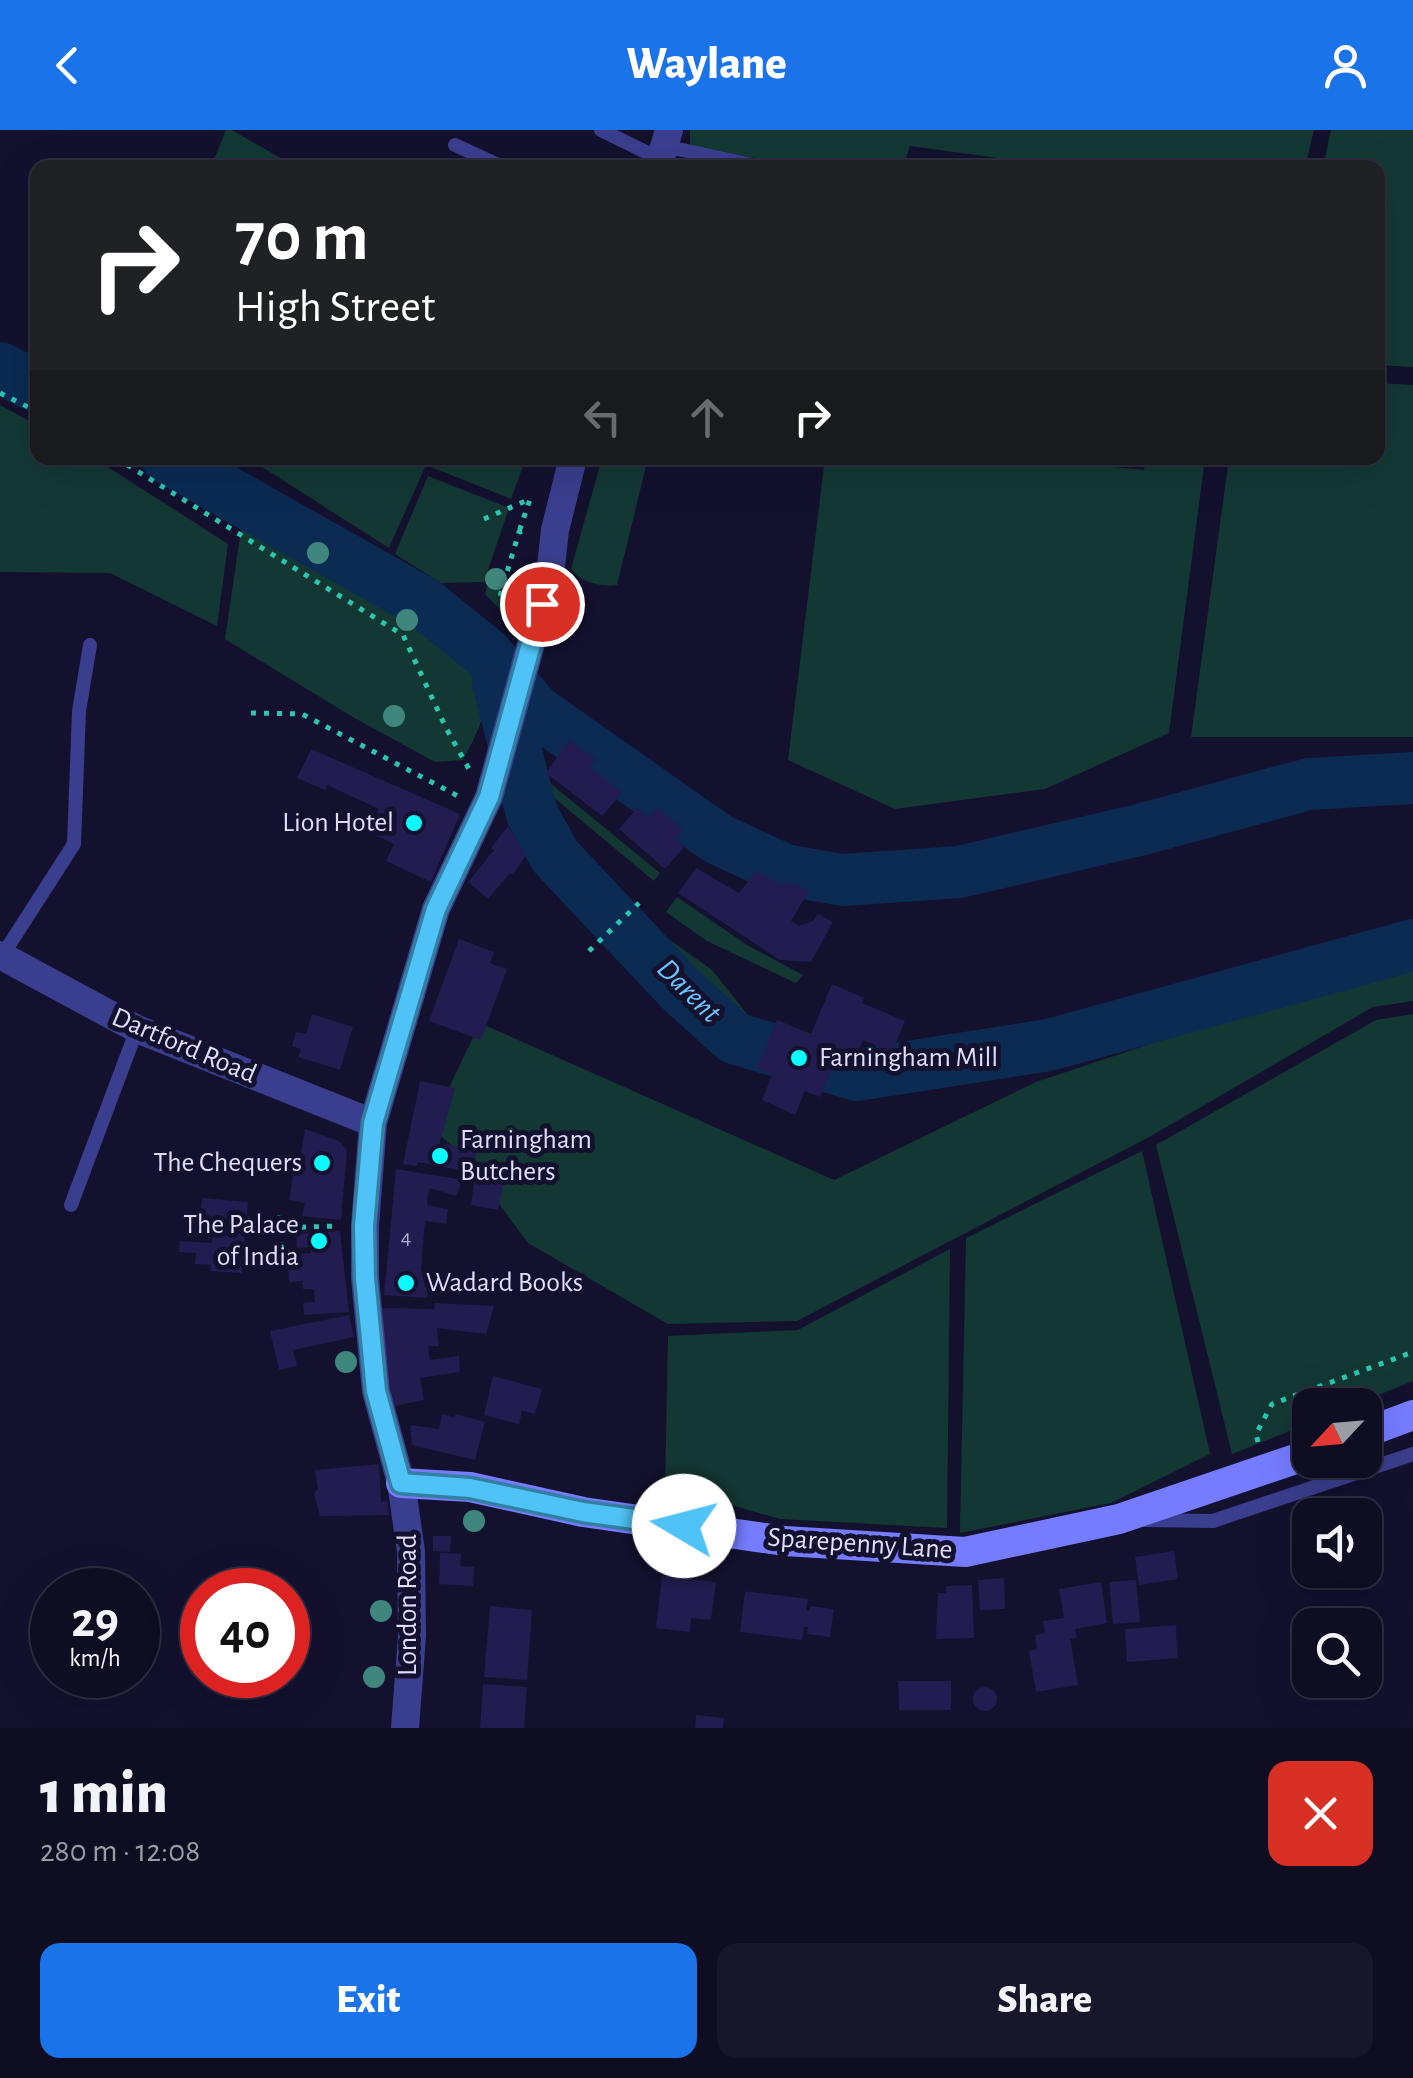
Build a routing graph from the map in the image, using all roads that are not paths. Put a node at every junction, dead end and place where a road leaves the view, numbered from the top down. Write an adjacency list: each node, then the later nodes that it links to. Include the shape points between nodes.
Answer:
1 (601, 130): 3 (lane)
2 (455, 145): 4 (lane)
3 (663, 151): 5 (lane)
4 (488, 160)
5 (717, 160)
6 (571, 465): 10 (street, London Road, via 550,575 486,803 436,909)
7 (90, 645): 8 (lane, via 79,711 74,844)
8 (1, 956): 9 (street, Dartford Road)
9 (137, 1029): 10 (street, Dartford Road); 11 (lane)
10 (373, 1123): 16 (street, London Road, via 365,1278 376,1391)
11 (71, 1205)
12 (1413, 1415): 13 (street)
13 (1382, 1427)
14 (1413, 1454): 17 (lane, via 1213,1521)
15 (1292, 1460): 17 (street, Sparepenny Lane)
16 (401, 1483): 17 (street, Sparepenny Lane, via 470,1488 785,1541 965,1552); 18 (street, London Road, via 412,1596)
17 (1120, 1519)
18 (405, 1728)

